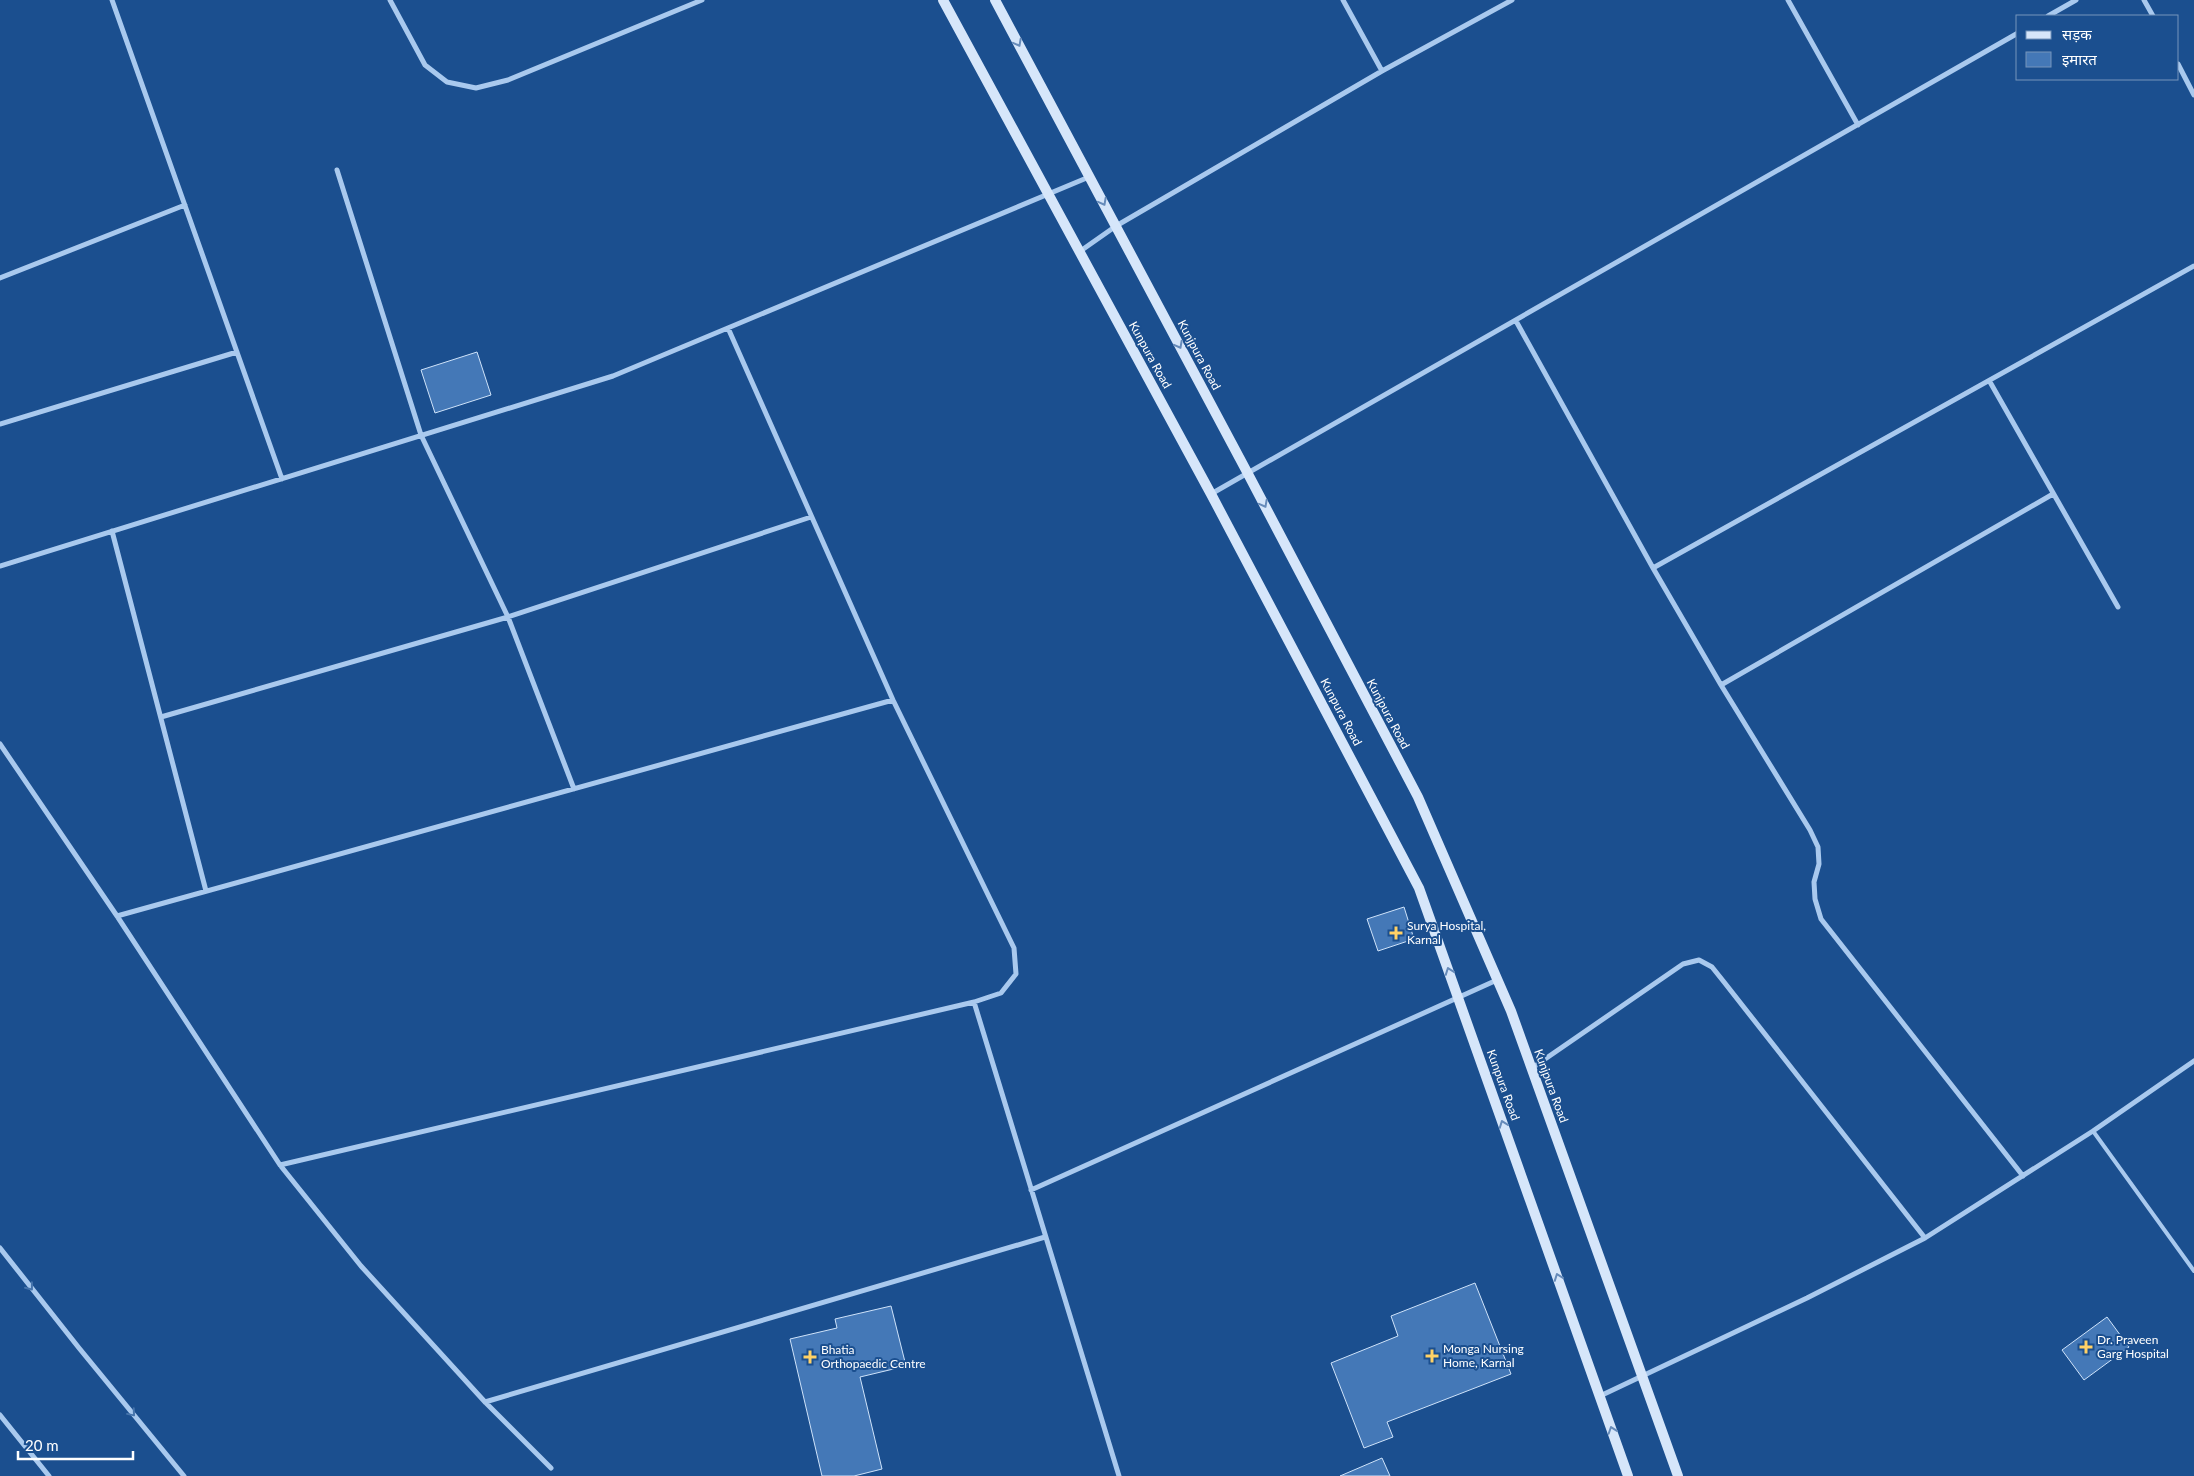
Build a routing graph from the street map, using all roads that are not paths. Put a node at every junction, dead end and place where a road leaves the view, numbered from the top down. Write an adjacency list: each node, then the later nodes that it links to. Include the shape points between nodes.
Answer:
1 (112, 0): 21 (street)
2 (390, 0): 3 (street, via 425,65 447,82 476,88 508,80)
3 (702, 0)
4 (942, 0): 20 (street, Kunpura Road)
5 (995, 0): 19 (street, Kunjpura Road, one-way to 19)
6 (1343, 0): 15 (street)
7 (1512, 0): 15 (street)
8 (1788, 0): 17 (street)
9 (2076, 0): 11 (street)
10 (2144, 0): 12 (street)
11 (2050, 15)
12 (2152, 15)
13 (2016, 35): 17 (street)
14 (2179, 66): 16 (street)
15 (1382, 71): 22 (street)
16 (2194, 95)
17 (1858, 125): 26 (street)
18 (337, 170): 31 (street)
19 (1090, 177): 20 (street); 22 (street, Kunjpura Road, one-way to 22)
20 (1048, 194): 23 (street, Kunpura Road); 27 (street)
21 (185, 205): 25 (street); 28 (street)
22 (1116, 226): 23 (street); 32 (street, Kunjpura Road, one-way to 32)
23 (1079, 252): 34 (street, Kunpura Road)
24 (2194, 266): 29 (street)
25 (0, 278)
26 (1516, 321): 32 (street); 39 (street)
27 (728, 328): 31 (street, via 614,376); 36 (street)
28 (237, 352): 30 (street); 33 (street)
29 (1990, 382): 35 (street); 39 (street)
30 (0, 424)
31 (421, 435): 33 (street); 41 (street)
32 (1248, 474): 34 (street); 49 (street, Kunjpura Road, one-way to 49, via 1418,797)
33 (282, 479): 37 (street)
34 (1211, 494): 50 (street, Kunpura Road, one-way to 34, via 1419,888)
35 (2053, 494): 40 (street); 42 (street)
36 (811, 516): 41 (street); 43 (street)
37 (112, 531): 38 (street); 44 (street)
38 (0, 566)
39 (1653, 568): 42 (street)
40 (2118, 607)
41 (508, 617): 44 (street); 46 (street)
42 (1721, 685): 56 (street, via 1818,847 1819,864 1814,882 1821,919)
43 (893, 700): 46 (street); 51 (street, via 1014,948 1016,974 1001,993)
44 (161, 717): 47 (street)
45 (0, 744): 48 (street)
46 (574, 789): 47 (street)
47 (206, 891): 48 (street)
48 (117, 916): 55 (street)
49 (1497, 980): 50 (street); 53 (street, Kunjpura Road)
50 (1458, 997): 57 (street); 63 (street, Kunpura Road, one-way to 50)
51 (974, 1002): 55 (street); 57 (street)
52 (2194, 1061): 54 (street)
53 (1531, 1069): 59 (street, via 1683,964 1699,960 1712,968 1724,982); 62 (street, Kunjpura Road)
54 (2093, 1131): 56 (street); 61 (lane)
55 (280, 1165): 64 (street, via 362,1266)
56 (2023, 1176): 59 (street)
57 (1031, 1190): 58 (street)
58 (1045, 1237): 64 (street); 69 (street)
59 (1925, 1238): 62 (street)
60 (0, 1248): 68 (street, one-way to 68)
61 (2194, 1271)
62 (1642, 1376): 63 (street); 71 (street, Kunjpura Road)
63 (1600, 1396): 70 (street, Kunpura Road, one-way to 63)
64 (485, 1402): 66 (street)
65 (0, 1415): 67 (street)
66 (551, 1468)
67 (49, 1476)
68 (184, 1476)
69 (1119, 1476)
70 (1628, 1476)
71 (1678, 1476)

